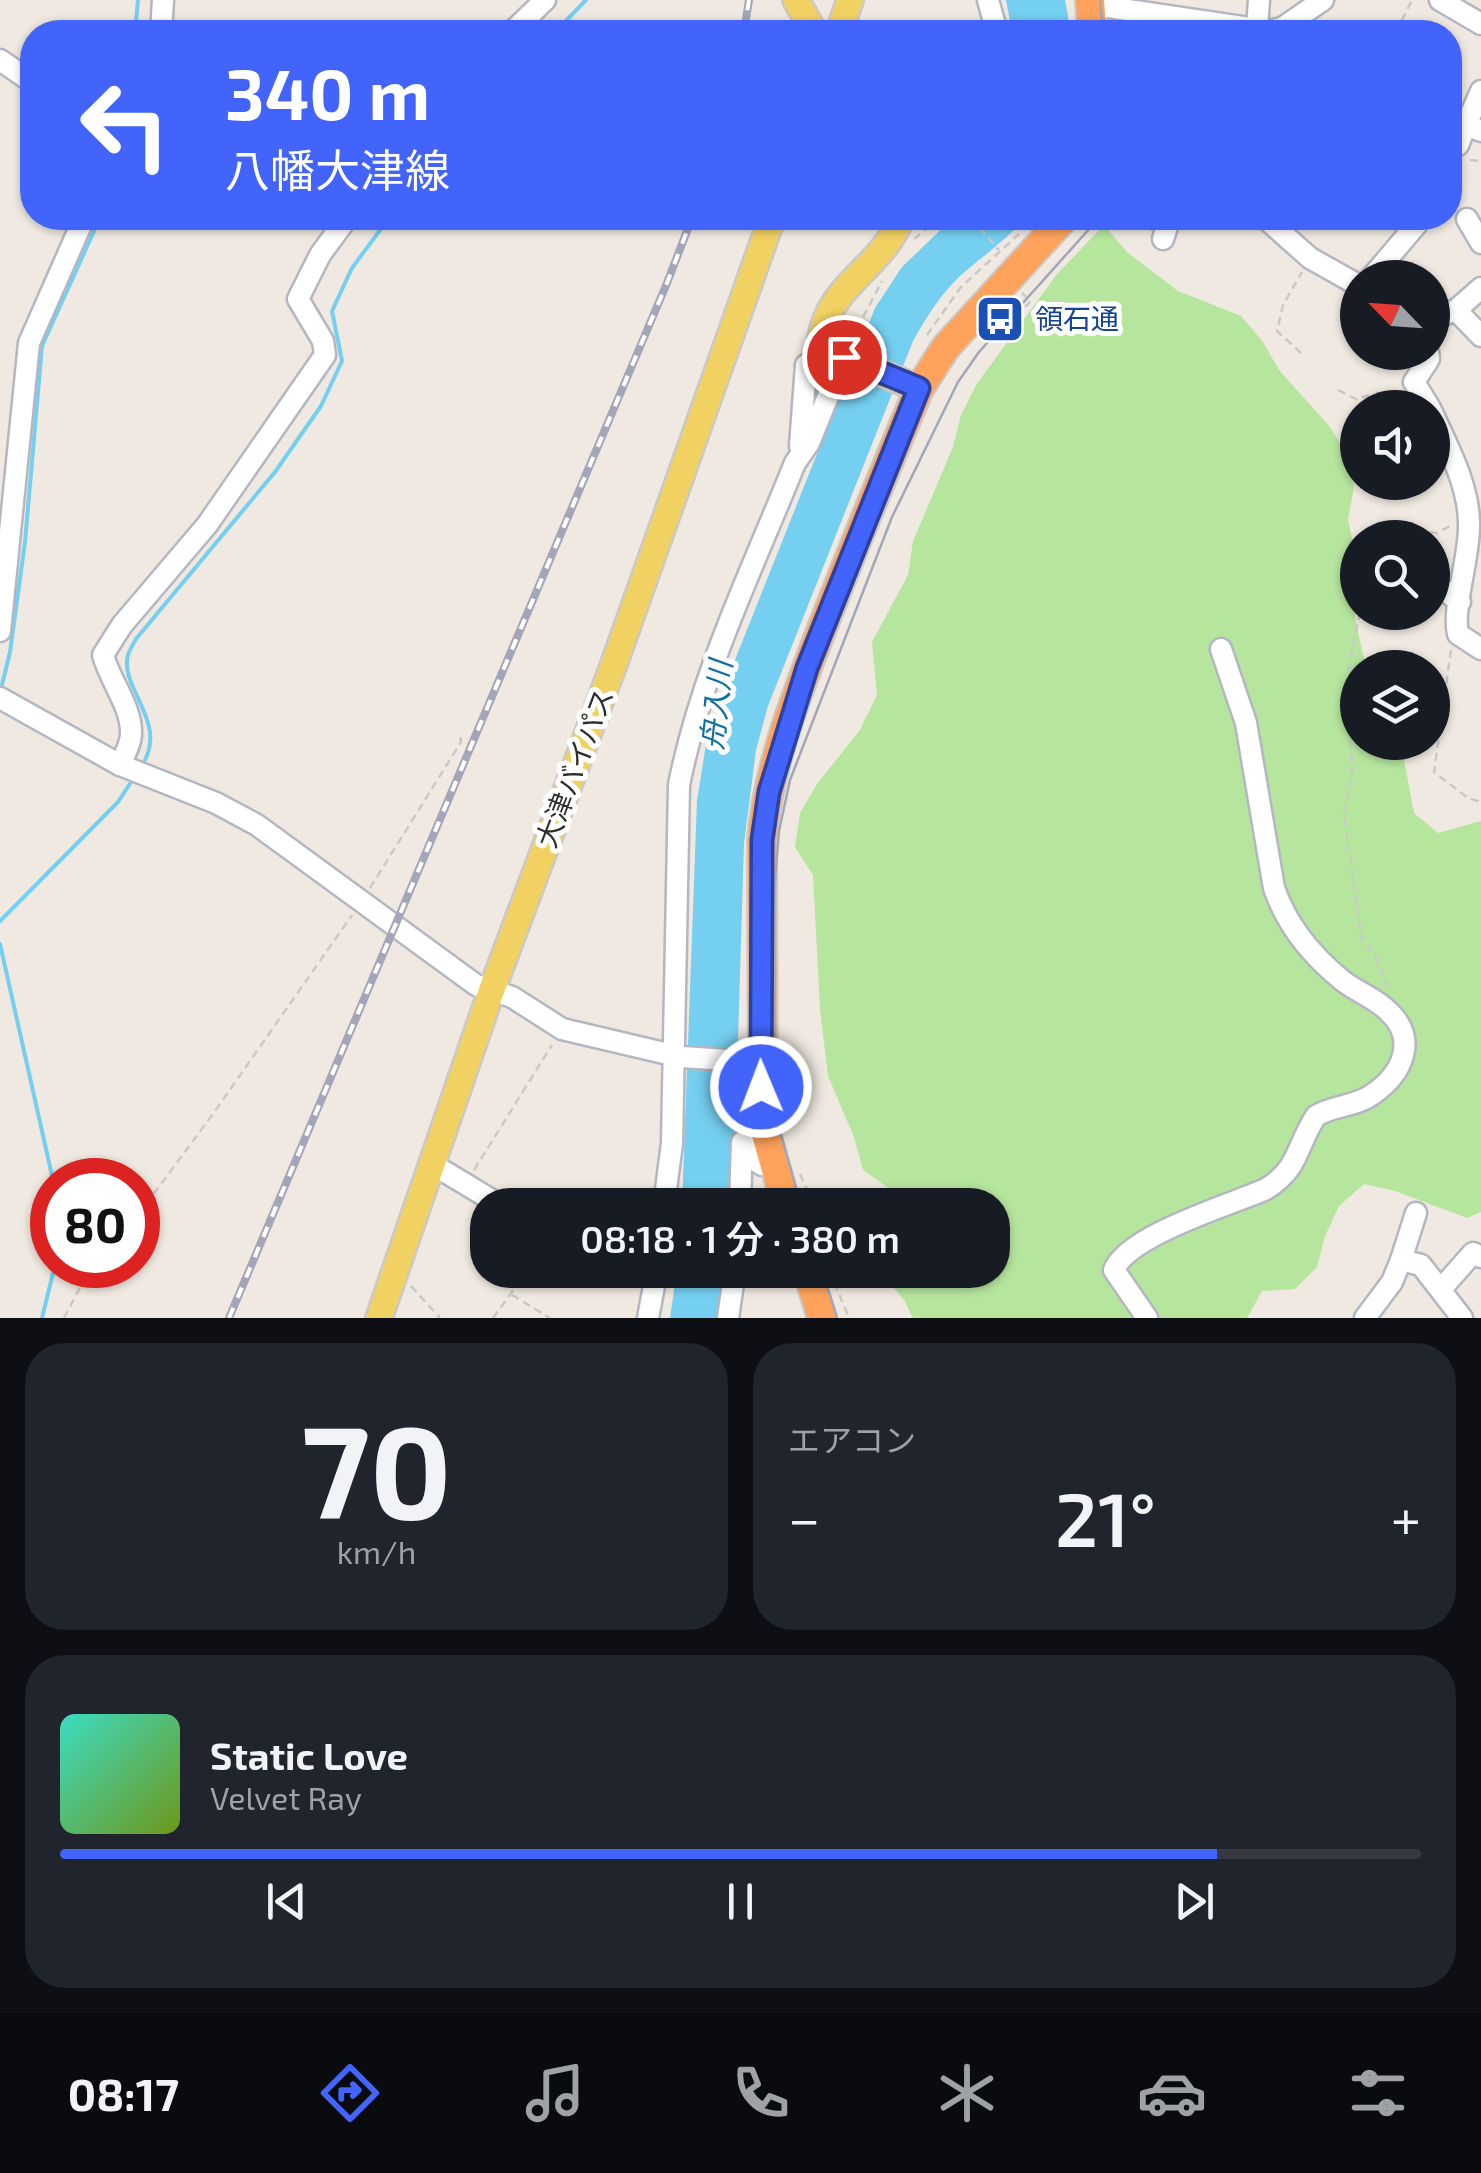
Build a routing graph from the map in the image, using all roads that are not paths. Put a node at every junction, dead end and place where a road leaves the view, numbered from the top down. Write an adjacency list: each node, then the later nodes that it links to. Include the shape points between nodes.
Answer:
1 (546, 0): 5 (street)
2 (1323, 0): 7 (street)
3 (1440, 0): 8 (street)
4 (1091, 14): 6 (street, via 1108,8)
5 (525, 20)
6 (1197, 20)
7 (1298, 20)
8 (1481, 24)
9 (1481, 90): 10 (street)
10 (1474, 128)
11 (1467, 219): 21 (street)
12 (79, 230): 35 (street, via 29,343)
13 (338, 230): 39 (street, via 298,299 325,355 207,524 103,655 128,714 131,735)
14 (768, 230): 40 (main road, 大津バイパス)
15 (905, 230): 28 (main road, via 824,319 822,340)
16 (1053, 230): 30 (highway)
17 (1166, 230): 20 (street)
18 (1279, 230): 23 (street)
19 (1412, 230): 22 (street)
20 (1163, 239)
21 (1481, 243)
22 (1386, 260)
23 (1340, 275)
24 (1481, 288): 25 (street)
25 (1456, 310): 26 (street); 27 (street)
26 (1450, 312)
27 (1481, 336)
28 (846, 358): 30 (main road); 32 (street)
29 (806, 365): 32 (street)
30 (909, 384): 44 (highway, via 807,668 764,818 762,1098 766,1142)
31 (1450, 453): 34 (street, via 1470,527)
32 (796, 463): 42 (street, via 705,687 686,753 680,785)
33 (1450, 594): 34 (street)
34 (1460, 602): 36 (street, via 1458,634)
35 (0, 631)
36 (1481, 648)
37 (1221, 650): 62 (street, via 1246,724 1283,914 1343,980 1390,1012 1406,1048 1393,1078 1370,1097 1316,1116 1284,1178 1147,1238 1121,1256 1114,1270)
38 (0, 698): 39 (street)
39 (120, 765): 40 (street, via 257,824)
40 (492, 992): 41 (street); 45 (main road, 大津バイパス)
41 (566, 1030): 42 (street); 47 (street, via 666,1071)
42 (677, 1056): 43 (street); 48 (street, via 672,1143)
43 (742, 1060): 44 (street, via 748,1065 752,1158 762,1165); 49 (street)
44 (784, 1162): 50 (highway)
45 (432, 1164): 46 (street); 58 (main road, 大津バイパス)
46 (472, 1188)
47 (655, 1188)
48 (658, 1188)
49 (740, 1188)
50 (785, 1188)
51 (1416, 1213): 53 (street)
52 (1481, 1257): 57 (street, via 1474,1253)
53 (1401, 1260): 57 (street, via 1421,1265); 63 (street)
54 (654, 1288): 59 (street)
55 (732, 1288): 60 (street)
56 (813, 1288): 61 (highway)
57 (1440, 1289): 64 (street)
58 (378, 1318)
59 (648, 1318)
60 (728, 1318)
61 (822, 1318)
62 (1148, 1318)
63 (1366, 1318)
64 (1462, 1318)

